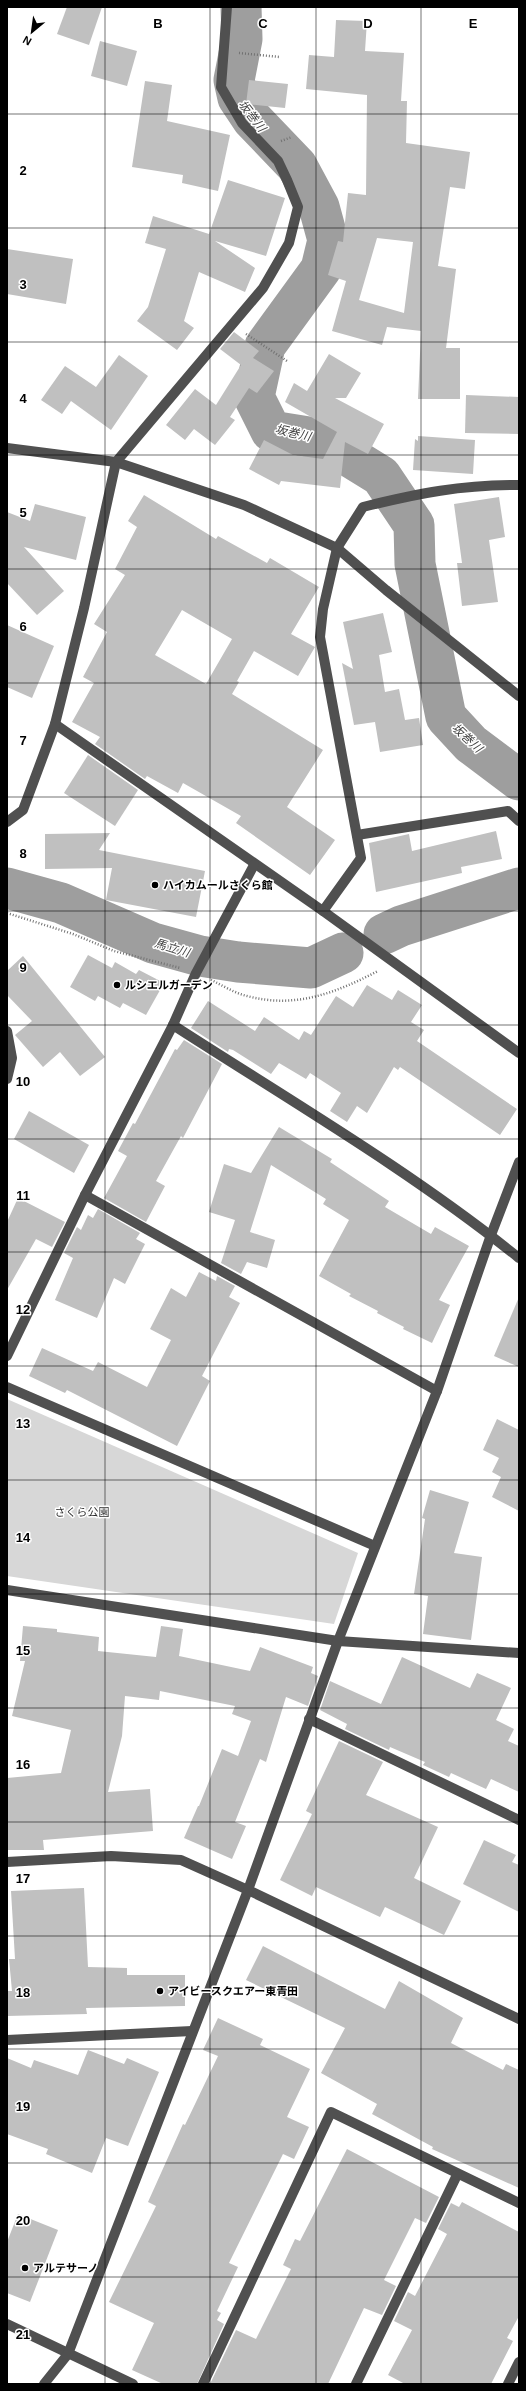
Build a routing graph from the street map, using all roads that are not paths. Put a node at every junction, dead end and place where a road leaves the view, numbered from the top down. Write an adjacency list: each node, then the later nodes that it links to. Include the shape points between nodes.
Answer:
1 (227, 7): 3 (street, via 221,87 242,123 278,161 298,207 289,243 263,288)
2 (7, 448): 3 (street)
3 (116, 462): 5 (street, via 244,505); 7 (street)
4 (519, 485): 5 (street, via 474,485 416,494 363,507)
5 (337, 548): 6 (street); 10 (street, via 323,609 320,637)
6 (519, 696)
7 (55, 724): 9 (street, via 23,810); 11 (street)
8 (519, 821): 10 (street, via 508,811)
9 (7, 822)
10 (357, 835): 12 (street, via 361,858)
11 (254, 865): 12 (street); 13 (street, via 216,933)
12 (323, 911): 15 (street)
13 (173, 1025): 18 (street); 19 (street, via 403,1174)
14 (7, 1031): 16 (street, via 12,1058)
15 (519, 1052)
16 (7, 1079)
17 (519, 1162): 19 (street)
18 (85, 1196): 21 (street); 23 (street)
19 (491, 1236): 20 (street); 23 (street)
20 (519, 1258)
21 (7, 1356)
22 (7, 1387): 24 (street)
23 (437, 1391): 24 (street)
24 (375, 1546): 26 (street)
25 (7, 1590): 26 (street)
26 (338, 1641): 27 (street); 28 (street)
27 (519, 1653)
28 (309, 1719): 29 (street); 31 (street)
29 (519, 1820)
30 (7, 1862): 31 (street, via 111,1856 182,1860)
31 (248, 1890): 32 (street); 33 (street)
32 (519, 2019)
33 (192, 2031): 34 (street); 38 (street)
34 (7, 2040)
35 (457, 2175): 36 (street); 42 (street, via 331,2112); 43 (street)
36 (519, 2203)
37 (7, 2324): 38 (street)
38 (68, 2354): 40 (street); 41 (street)
39 (519, 2362): 44 (street)
40 (44, 2384)
41 (133, 2384)
42 (203, 2384)
43 (356, 2384)
44 (508, 2384)

